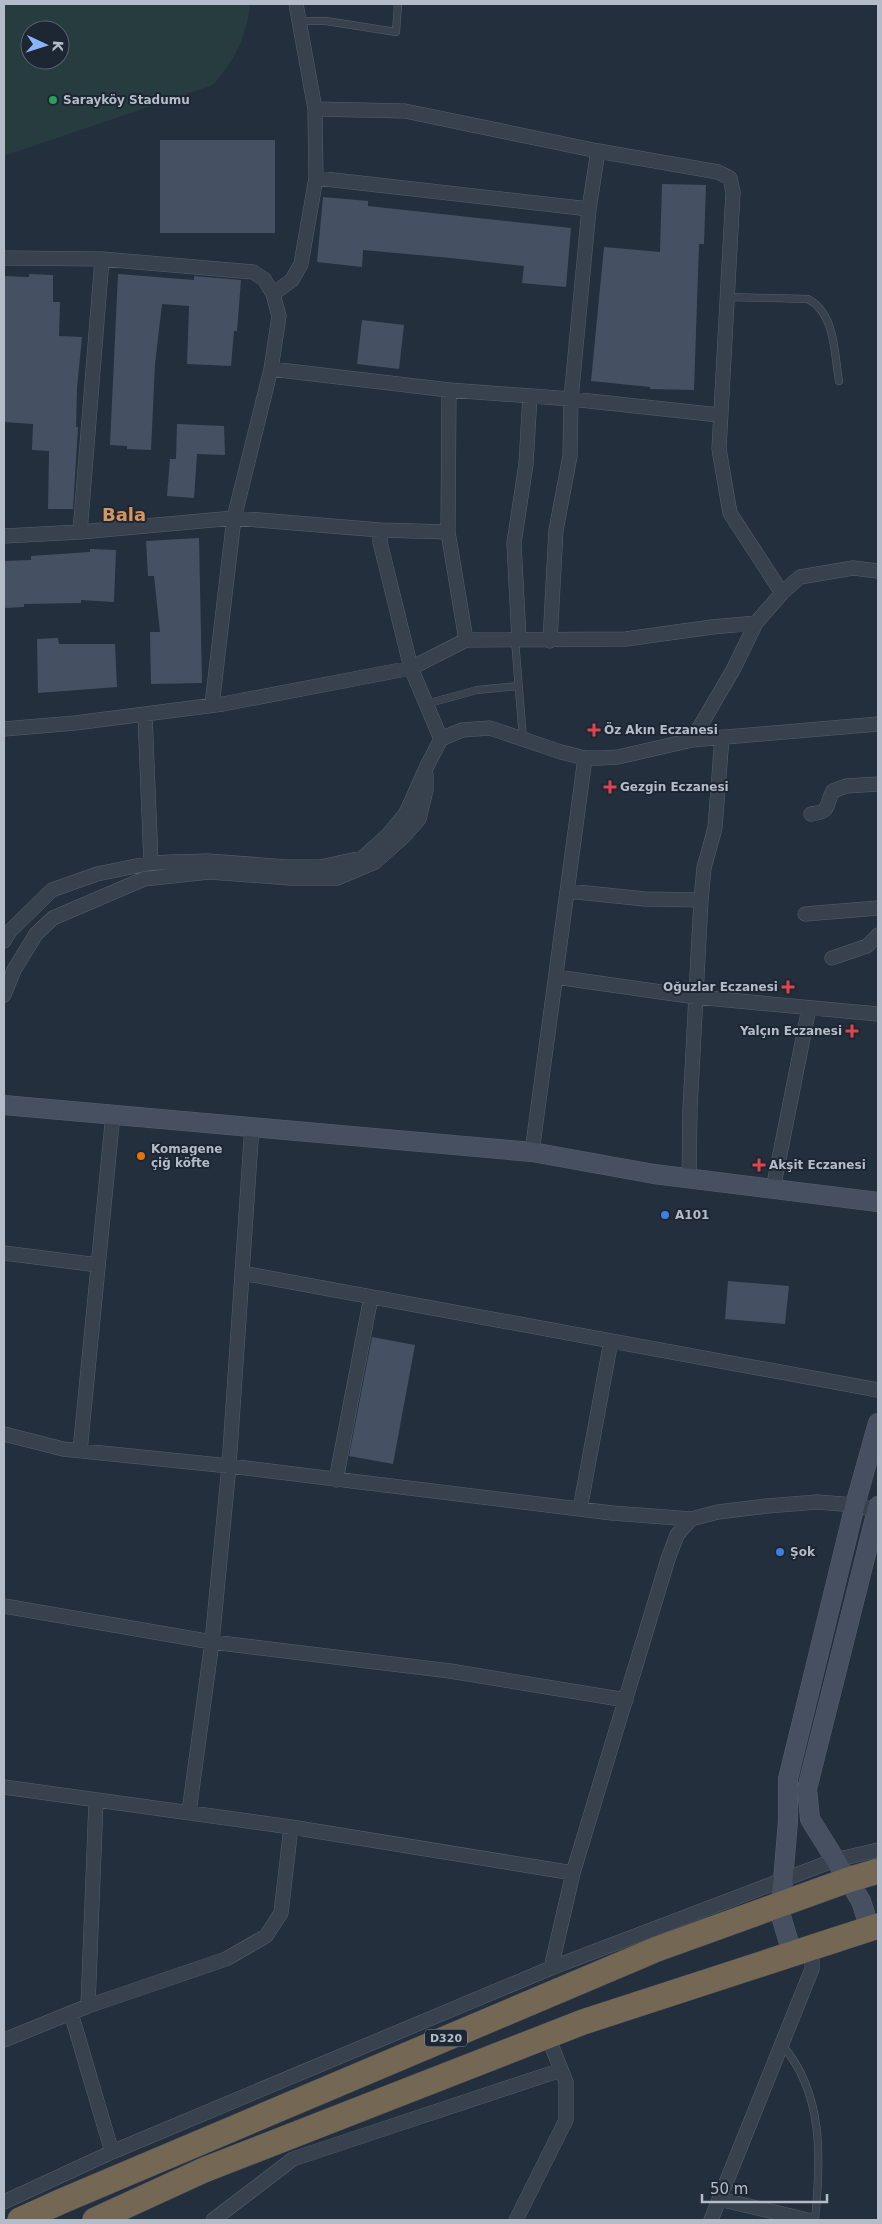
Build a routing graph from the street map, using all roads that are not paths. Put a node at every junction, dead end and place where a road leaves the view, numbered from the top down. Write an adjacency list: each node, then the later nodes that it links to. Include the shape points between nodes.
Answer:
1 (296, 4): 3 (street)
2 (398, 4): 3 (lane, via 396,32 326,21)
3 (299, 21): 4 (street)
4 (315, 109): 5 (street, via 405,110); 6 (street)
5 (598, 151): 7 (street); 11 (street, via 718,172 730,178 733,192)
6 (316, 178): 7 (street); 10 (street, via 301,264 292,280)
7 (589, 209): 16 (street)
8 (4, 258): 9 (street)
9 (102, 259): 10 (street, via 253,272 264,279); 20 (street)
10 (273, 294): 12 (street, via 279,316)
11 (727, 297): 13 (lane, via 808,299 814,302 827,319); 17 (street)
12 (271, 369): 14 (street); 18 (street)
13 (839, 382)
14 (449, 390): 15 (street); 21 (street)
15 (530, 396): 16 (street); 27 (street, via 526,464 514,543)
16 (571, 399): 17 (street); 28 (street, via 570,456 556,530)
17 (719, 415): 24 (street, via 719,449 730,513)
18 (234, 518): 19 (street); 20 (street); 32 (street)
19 (380, 530): 21 (street); 29 (street, via 380,542)
20 (80, 532): 22 (street)
21 (448, 532): 26 (street)
22 (4, 536)
23 (878, 571): 24 (street, via 853,568 800,577)
24 (782, 593): 25 (street)
25 (756, 624): 28 (street, via 626,639); 39 (street)
26 (466, 640): 27 (street); 29 (street)
27 (517, 640): 28 (street); 30 (lane)
28 (550, 640)
29 (411, 668): 31 (street); 32 (street)
30 (518, 686): 31 (lane, via 477,690); 38 (lane)
31 (426, 704): 37 (street)
32 (212, 705): 33 (street)
33 (145, 714): 35 (street); 44 (street)
34 (878, 724): 36 (street)
35 (4, 729)
36 (722, 737): 39 (street); 46 (street, via 715,828 704,868)
37 (441, 739): 38 (street, via 462,730 490,728); 41 (street)
38 (523, 739): 40 (street)
39 (692, 740): 40 (street, via 618,757)
40 (585, 758): 45 (street)
41 (426, 768): 44 (street, via 406,813 388,835 362,858 320,867 208,861); 53 (street, via 426,790 419,819 375,862 337,878 209,872 144,879 53,918 36,934 14,970)
42 (878, 784): 43 (street, via 846,786 833,791 828,808)
43 (810, 814)
44 (151, 864): 50 (street, via 97,874 52,890)
45 (567, 891): 46 (street, via 645,899); 52 (street)
46 (701, 900): 54 (street)
47 (878, 908): 48 (street)
48 (806, 914)
49 (878, 935): 51 (street, via 867,946)
50 (4, 941)
51 (832, 958)
52 (556, 977): 54 (street); 60 (street)
53 (4, 995)
54 (696, 997): 55 (street); 61 (street)
55 (809, 1008): 56 (street); 62 (street)
56 (878, 1014)
57 (4, 1104): 58 (street)
58 (113, 1114): 59 (street); 65 (street)
59 (252, 1126): 60 (street); 66 (street)
60 (532, 1152): 61 (street)
61 (689, 1179): 62 (street)
62 (773, 1189): 63 (street)
63 (878, 1202)
64 (4, 1253): 65 (street)
65 (98, 1265): 72 (street)
66 (242, 1273): 67 (street); 73 (street)
67 (372, 1297): 68 (street); 74 (street)
68 (611, 1341): 69 (street); 76 (street)
69 (878, 1390)
70 (878, 1423): 75 (street)
71 (4, 1434): 72 (street, via 63,1449)
72 (80, 1450): 73 (street)
73 (229, 1466): 74 (street); 80 (street)
74 (336, 1480): 76 (street)
75 (855, 1505): 77 (street); 78 (street, via 817,1502 767,1506); 90 (street, via 788,1779)
76 (580, 1509): 78 (street)
77 (878, 1509): 87 (street, via 807,1789 810,1820)
78 (691, 1519): 81 (street, via 677,1535 668,1559)
79 (4, 1606): 80 (street)
80 (212, 1642): 81 (street, via 450,1670); 84 (street)
81 (626, 1700): 89 (street)
82 (4, 1787): 83 (street)
83 (96, 1801): 84 (street); 94 (street)
84 (189, 1812): 85 (street)
85 (291, 1827): 89 (street); 94 (street, via 282,1913 266,1936 226,1959)
86 (878, 1850): 87 (street)
87 (842, 1870): 88 (highway, D320); 90 (highway, D320); 91 (street)
88 (878, 1872)
89 (573, 1873): 93 (street)
90 (782, 1892): 92 (street, via 782,1916); 93 (street); 103 (highway, D320, via 657,1949)
91 (874, 1927): 92 (highway)
92 (802, 1950): 96 (highway, via 583,2022); 98 (street, via 812,1969)
93 (551, 1968): 100 (street)
94 (88, 2006): 95 (street)
95 (71, 2013): 97 (street); 100 (street)
96 (548, 2037): 99 (street); 104 (highway, via 204,2170)
97 (4, 2040)
98 (781, 2045): 101 (street); 109 (lane, via 807,2085 817,2130 819,2174)
99 (561, 2070): 105 (street, via 293,2159); 106 (street, via 566,2082 566,2120)
100 (112, 2152): 102 (street)
101 (719, 2200): 107 (street); 108 (street)
102 (4, 2202)
103 (20, 2220)
104 (95, 2220)
105 (213, 2220)
106 (516, 2220)
107 (711, 2220)
108 (808, 2220)
109 (815, 2220)

